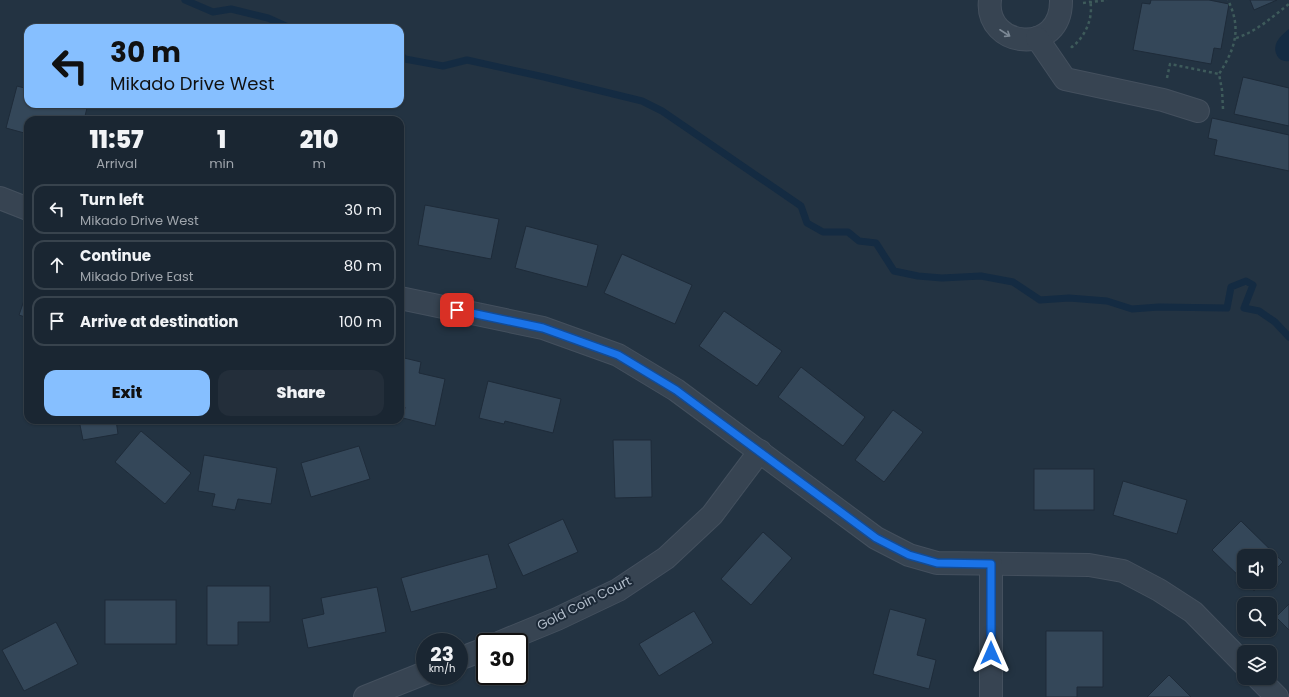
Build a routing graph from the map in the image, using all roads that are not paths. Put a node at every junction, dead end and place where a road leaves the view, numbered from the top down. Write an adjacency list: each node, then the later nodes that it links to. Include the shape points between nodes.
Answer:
1 (990, 0): 3 (street, one-way to 3, via 990,12 1000,30 1017,39)
2 (1061, 0): 3 (street, via 1056,24)
3 (1037, 38): 4 (street, via 1065,79 1163,100)
4 (1198, 111)
5 (0, 198): 6 (street)
6 (24, 207)
7 (404, 299): 8 (street, via 543,328 618,355 676,390)
8 (760, 451): 9 (street, via 876,538 909,555 937,563); 10 (street, Gold Coin Court, via 712,515 666,558 618,590)
9 (991, 564): 11 (street, via 1089,565 1123,571 1193,612); 15 (street)
10 (523, 633)
11 (1237, 657)
12 (416, 677): 14 (street)
13 (1265, 685): 16 (street)
14 (365, 697)
15 (991, 697)
16 (1277, 697)

